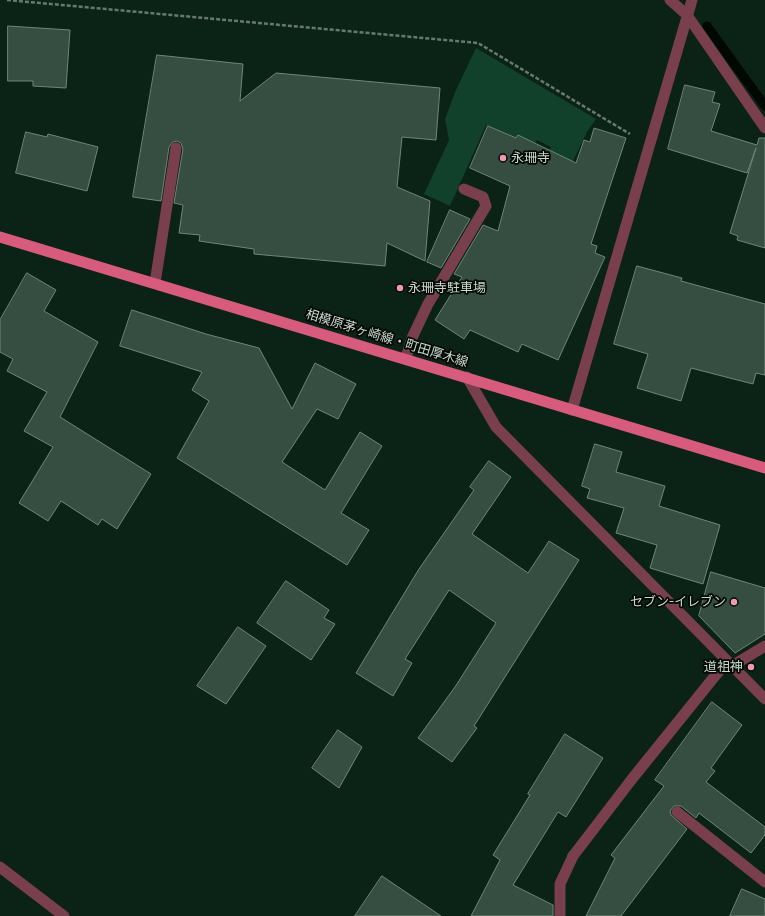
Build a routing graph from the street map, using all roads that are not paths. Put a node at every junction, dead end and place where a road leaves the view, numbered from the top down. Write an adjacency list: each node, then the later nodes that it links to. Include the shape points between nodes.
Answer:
1 (670, 0): 3 (street)
2 (692, 0): 3 (street)
3 (687, 15): 4 (street); 11 (street)
4 (765, 128)
5 (176, 148): 8 (street)
6 (464, 189): 9 (street, via 483,197 486,206 428,304)
7 (0, 237): 8 (main road, 相模原茅ヶ崎線・町田厚木線)
8 (155, 283): 9 (main road, 相模原茅ヶ崎線・町田厚木線)
9 (406, 358): 10 (main road, 相模原茅ヶ崎線・町田厚木線)
10 (467, 377): 11 (main road, 相模原茅ヶ崎線・町田厚木線); 14 (street, via 496,427)
11 (572, 410): 12 (main road, 相模原茅ヶ崎線・町田厚木線)
12 (765, 468)
13 (765, 646): 14 (street)
14 (730, 664): 15 (street); 20 (street, via 632,779 573,856 560,884)
15 (765, 699)
16 (677, 812): 18 (street)
17 (0, 867): 19 (street)
18 (765, 882)
19 (64, 916)
20 (560, 916)

